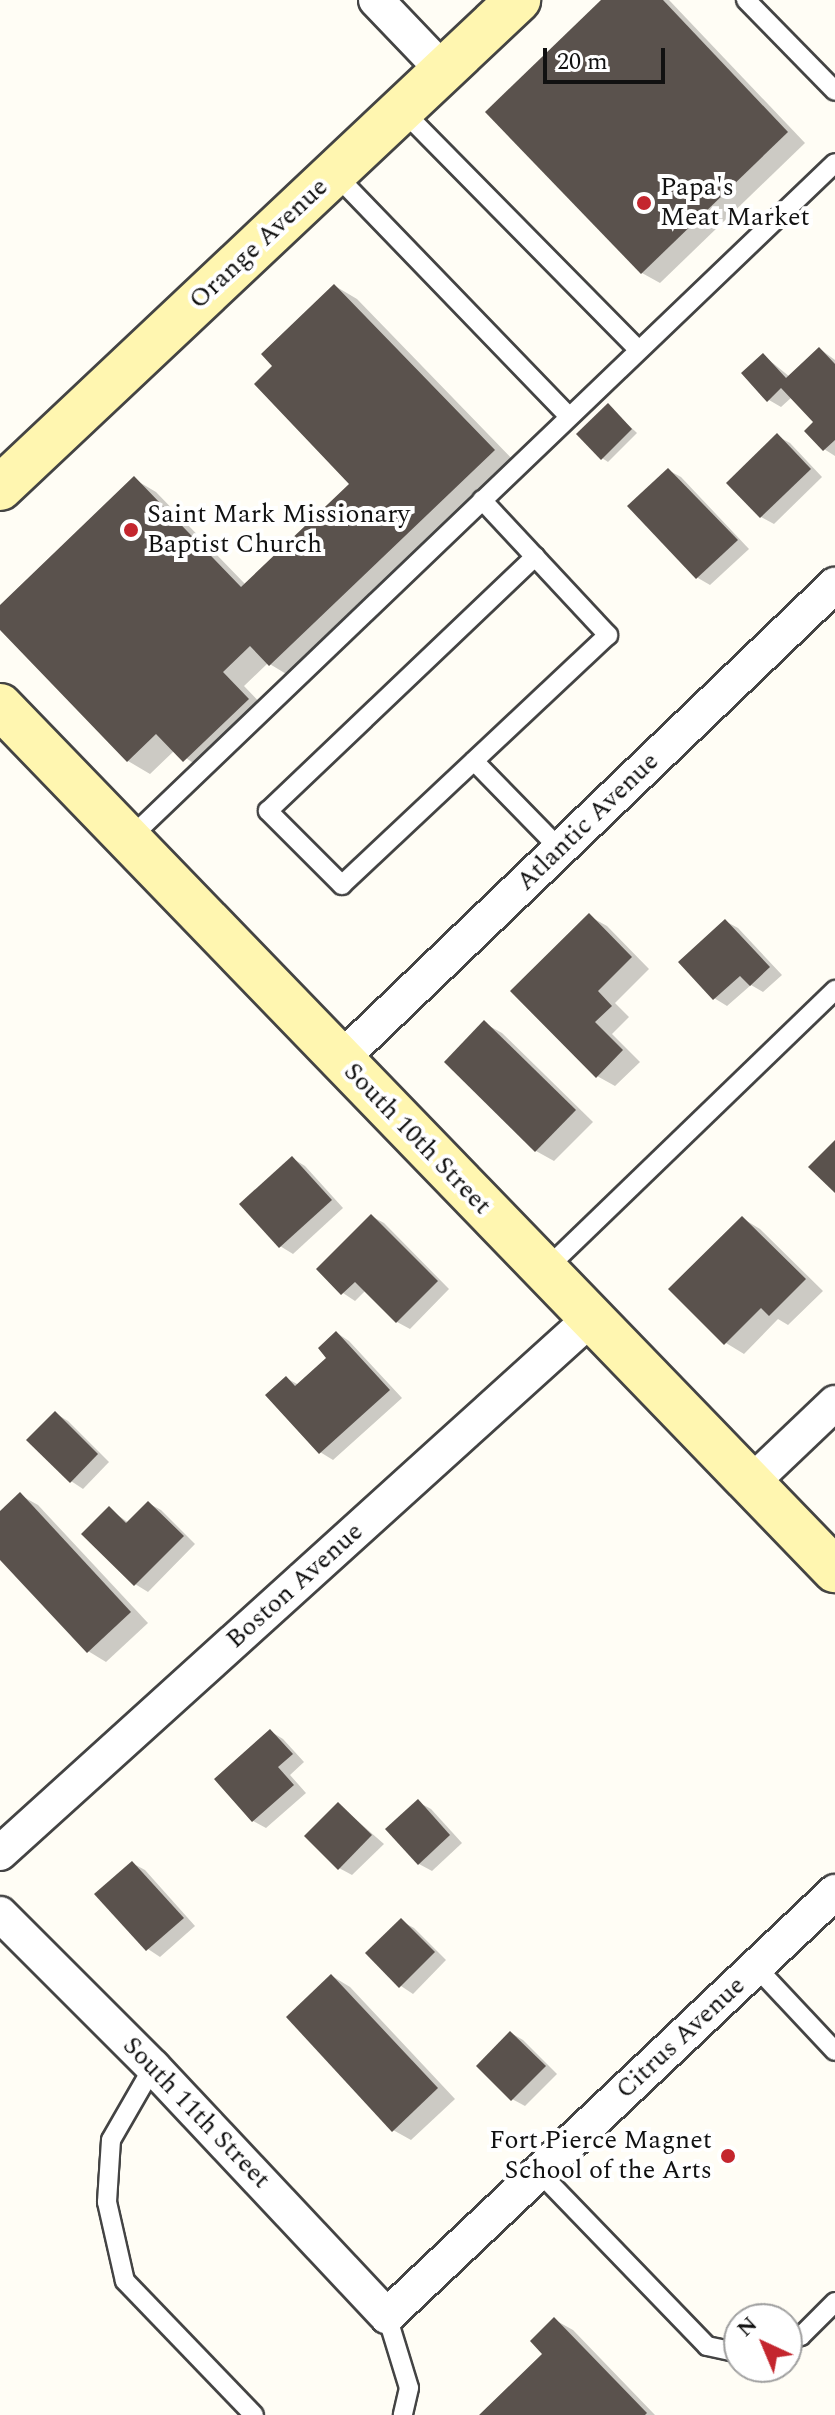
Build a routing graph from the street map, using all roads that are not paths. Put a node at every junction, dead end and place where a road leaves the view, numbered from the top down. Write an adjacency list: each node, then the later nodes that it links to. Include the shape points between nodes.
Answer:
1 (376, 0): 4 (street)
2 (518, 0): 4 (street, Orange Avenue)
3 (746, 0): 5 (lane)
4 (443, 70): 6 (street, Orange Avenue)
5 (835, 91)
6 (401, 110): 8 (street, Orange Avenue); 9 (lane)
7 (835, 163): 9 (lane)
8 (334, 173): 10 (lane); 11 (street, Orange Avenue)
9 (639, 350): 10 (lane)
10 (569, 416): 12 (lane)
11 (0, 488)
12 (482, 500): 13 (lane); 17 (lane)
13 (535, 557): 16 (lane, via 608,635); 16 (lane, via 268,811 342,885)
14 (835, 585): 18 (street, Atlantic Avenue)
15 (0, 706): 17 (street, South 10th Street)
16 (474, 761): 18 (lane)
17 (129, 839): 20 (street, South 10th Street)
18 (560, 849): 20 (street, Atlantic Avenue)
19 (835, 990): 21 (lane)
20 (341, 1059): 21 (street, South 10th Street)
21 (544, 1271): 22 (street, South 10th Street)
22 (590, 1319): 24 (street, South 10th Street); 26 (street, Boston Avenue)
23 (835, 1403): 24 (street)
24 (751, 1483): 25 (street, South 10th Street)
25 (835, 1570)
26 (0, 1853)
27 (835, 1892): 29 (street, Citrus Avenue)
28 (0, 1914): 31 (street, South 11th Street)
29 (756, 1967): 30 (lane); 32 (street, Citrus Avenue)
30 (835, 2051)
31 (153, 2067): 34 (street, South 11th Street); 37 (lane, via 111,2140 107,2202 125,2281)
32 (539, 2172): 34 (street, Citrus Avenue); 36 (lane, via 707,2346)
33 (835, 2302): 35 (lane)
34 (387, 2316): 38 (lane, via 409,2388)
35 (803, 2334)
36 (723, 2350)
37 (254, 2415)
38 (403, 2415)

